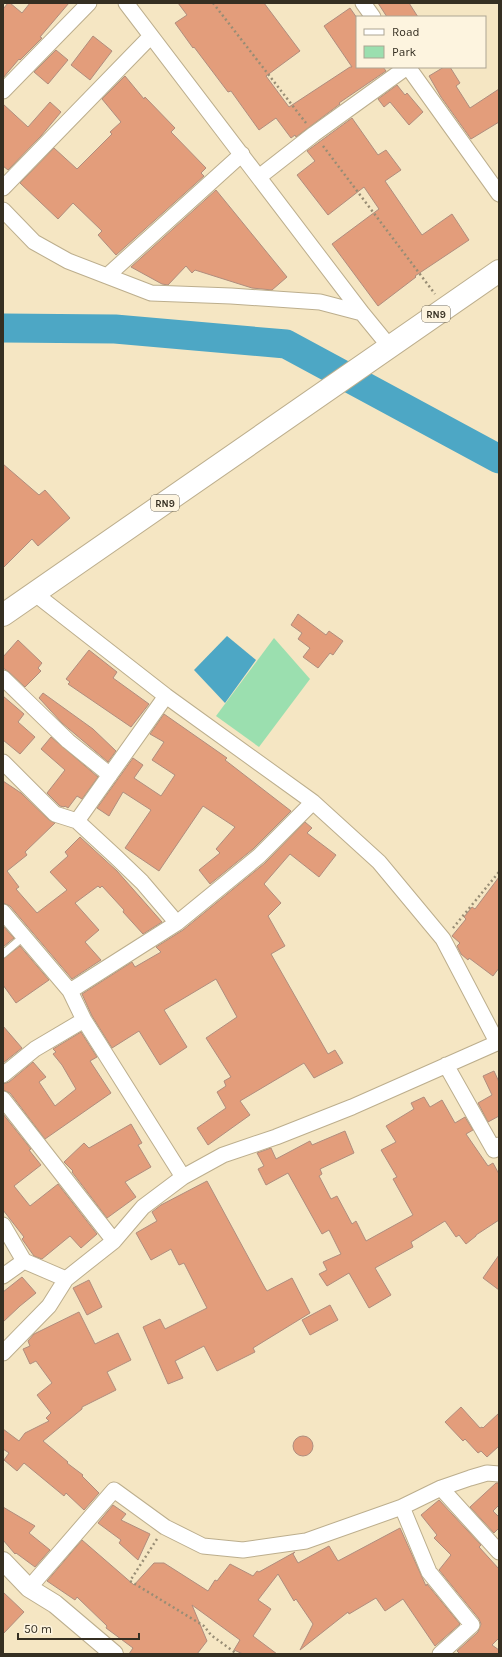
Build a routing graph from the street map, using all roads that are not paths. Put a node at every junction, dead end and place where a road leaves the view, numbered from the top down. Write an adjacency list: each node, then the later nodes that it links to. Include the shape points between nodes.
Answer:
1 (89, 3): 8 (street)
2 (126, 3): 5 (street)
3 (363, 3): 4 (street)
4 (372, 16)
5 (151, 36): 9 (street); 11 (street)
6 (406, 68): 10 (street)
7 (408, 68): 12 (street)
8 (3, 91)
9 (242, 154): 10 (street); 15 (street)
10 (259, 177): 16 (street)
11 (3, 188)
12 (499, 194)
13 (3, 210): 15 (street, via 34,242 68,261)
14 (499, 271): 17 (main road, RN9)
15 (107, 276): 16 (street, via 152,293 320,302)
16 (362, 313): 17 (street)
17 (381, 352): 18 (main road, RN9)
18 (34, 593): 19 (main road, RN9); 21 (street)
19 (3, 615)
20 (3, 678): 23 (street, via 68,741)
21 (166, 696): 23 (street); 24 (street)
22 (3, 762): 25 (street, via 55,814)
23 (110, 775): 25 (street)
24 (313, 802): 27 (street, via 259,856); 32 (street, via 379,862 443,939)
25 (77, 822): 27 (street, via 142,882)
26 (3, 912): 28 (street)
27 (177, 923): 30 (street)
28 (23, 937): 29 (lane); 30 (street)
29 (3, 954)
30 (70, 991): 31 (street)
31 (84, 1020): 34 (street, via 34,1049); 37 (street)
32 (498, 1042): 33 (street)
33 (446, 1066): 36 (street); 37 (street, via 352,1107 223,1155)
34 (3, 1074)
35 (3, 1099): 39 (street)
36 (497, 1151)
37 (182, 1177): 39 (street, via 143,1207)
38 (3, 1225): 40 (street)
39 (114, 1241): 42 (street)
40 (24, 1261): 41 (street); 42 (street)
41 (3, 1276)
42 (66, 1279): 43 (street, via 49,1306)
43 (3, 1353)
44 (499, 1474): 45 (street, via 487,1473)
45 (441, 1488): 46 (street); 47 (street)
46 (402, 1507): 49 (street, via 306,1540 243,1550 203,1546 165,1527 114,1490); 51 (street, via 429,1572 472,1625)
47 (499, 1552)
48 (3, 1561): 49 (street)
49 (29, 1588): 50 (street, via 55,1604)
50 (114, 1654)
51 (440, 1654)

